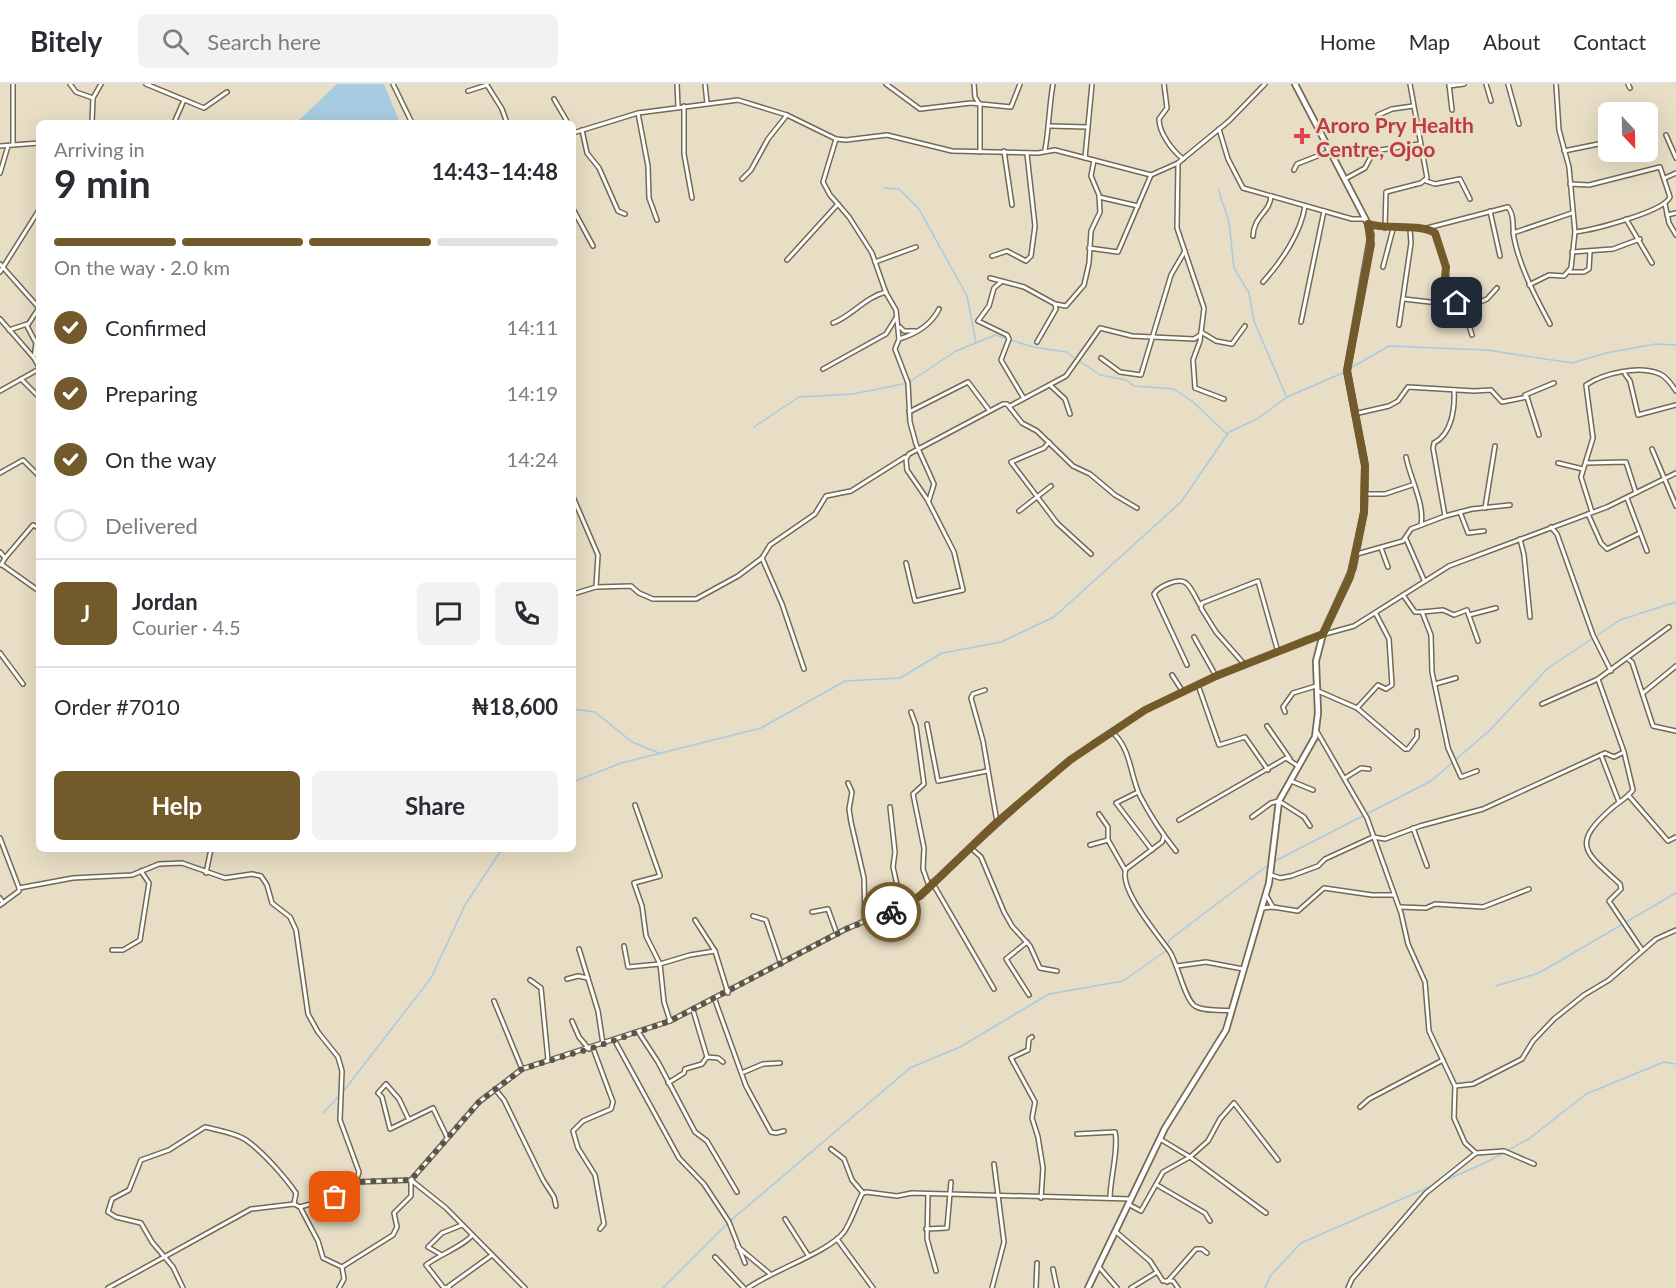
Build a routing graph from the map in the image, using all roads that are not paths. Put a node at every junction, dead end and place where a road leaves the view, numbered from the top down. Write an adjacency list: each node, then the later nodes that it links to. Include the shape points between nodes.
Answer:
1 (13, 84): 51 (street)
2 (70, 84): 24 (street, via 76,92)
3 (101, 84): 24 (street)
4 (146, 84): 26 (street)
5 (393, 84): 39 (street)
6 (677, 84): 32 (street)
7 (705, 84): 28 (street)
8 (886, 84): 29 (street, via 920,109)
9 (974, 84): 29 (street)
10 (1020, 84): 29 (street, via 1011,107)
11 (1053, 84): 43 (street, via 1047,113)
12 (1092, 84): 44 (street)
13 (1164, 84): 64 (street, via 1167,108 1159,126)
14 (1265, 84): 45 (street)
15 (1295, 84): 58 (main road)
16 (1410, 84): 31 (street)
17 (1464, 84): 21 (street)
18 (1486, 84): 27 (street)
19 (1508, 84): 42 (street)
20 (1556, 84): 56 (street)
21 (1449, 85): 33 (street)
22 (468, 91): 40 (street, via 487,85)
23 (227, 92): 26 (street, via 207,108)
24 (93, 98): 37 (street)
25 (554, 99): 41 (street)
26 (184, 100): 38 (street)
27 (1491, 101)
28 (707, 103): 30 (street); 35 (street, via 747,101)
29 (980, 105): 59 (street)
30 (684, 106): 32 (street); 78 (street, via 684,154)
31 (1413, 106): 36 (street); 52 (street)
32 (677, 107): 34 (street)
33 (1452, 110)
34 (638, 113): 46 (street); 94 (street, via 648,166 649,198)
35 (787, 115): 49 (street); 72 (street)
36 (1378, 115)
37 (92, 120)
38 (175, 120)
39 (411, 120)
40 (506, 120)
41 (566, 120)
42 (1519, 124)
43 (1050, 126): 44 (street); 57 (street)
44 (1088, 127): 62 (street)
45 (1219, 128): 64 (street); 76 (street, via 1241,187)
46 (582, 130): 47 (street); 90 (street, via 587,153 618,211)
47 (576, 133)
48 (1666, 135): 63 (street)
49 (836, 139): 59 (street, via 887,135 938,149); 80 (street, via 823,180)
50 (36, 143): 51 (street)
51 (13, 144): 55 (street)
52 (1419, 144): 73 (street, via 1374,151 1365,168); 74 (street)
53 (1598, 144): 56 (street)
54 (0, 146): 55 (street)
55 (8, 146): 68 (street)
56 (1564, 150): 75 (street)
57 (1045, 151): 61 (street); 62 (street)
58 (1329, 151): 67 (street, via 1297,164); 73 (main road)
59 (980, 152): 60 (street)
60 (1004, 152): 61 (street); 82 (street)
61 (1027, 154): 111 (street, via 1035,226 1031,256 1026,261 1007,251)
62 (1085, 158): 65 (street)
63 (1676, 158)
64 (1183, 159): 66 (street)
65 (1094, 160): 69 (street); 77 (street, via 1091,176)
66 (1178, 163): 69 (street); 108 (street, via 1177,228)
67 (1294, 170)
68 (0, 173)
69 (1151, 174): 83 (street)
70 (1676, 174): 71 (street)
71 (1665, 178): 75 (street, via 1656,167 1602,183); 81 (street, via 1670,197)
72 (742, 179)
73 (1344, 179): 95 (main road)
74 (1426, 181): 79 (street, via 1435,184 1460,179); 96 (street, via 1386,192)
75 (1570, 184): 87 (street)
76 (1270, 196): 84 (street); 103 (street, via 1268,207 1254,222)
77 (1099, 197): 83 (street); 107 (street, via 1100,212 1091,231)
78 (692, 198)
79 (1470, 199)
80 (838, 204): 113 (street); 114 (street, via 867,243)
81 (1665, 204): 92 (street); 93 (street)
82 (1012, 205)
83 (1139, 206): 107 (street, via 1118,252)
84 (1305, 206): 85 (street); 122 (street, via 1286,253)
85 (1324, 211): 95 (street); 135 (street)
86 (1490, 211): 97 (street); 101 (street, via 1508,207); 112 (street)
87 (1572, 213): 100 (street); 101 (street)
88 (1676, 213): 92 (street)
89 (36, 214): 116 (street)
90 (626, 214)
91 (576, 215): 105 (street)
92 (1667, 215): 102 (street)
93 (1626, 219): 100 (street); 104 (street)
94 (657, 220)
95 (1366, 222): 96 (street); 172 (main road, via 1371,244 1347,361)
96 (1385, 228): 98 (street)
97 (1427, 228): 99 (street); 131 (street, via 1438,240 1448,287)
98 (1393, 229): 99 (street); 117 (street)
99 (1410, 229): 126 (street)
100 (1575, 232): 109 (street)
101 (1513, 233): 123 (street)
102 (1676, 235)
103 (1254, 236)
104 (1640, 239): 110 (street); 115 (street)
105 (593, 246)
106 (916, 247): 114 (street)
107 (1089, 248): 128 (street, via 1083,287 1066,306)
108 (1185, 250): 144 (street, via 1204,308); 146 (street, via 1171,275)
109 (1572, 252): 110 (street); 119 (street)
110 (1590, 252): 119 (street, via 1589,269)
111 (992, 255)
112 (1500, 256)
113 (787, 260)
114 (875, 262): 125 (street)
115 (1652, 263)
116 (1, 265): 118 (street); 129 (street)
117 (1383, 267)
118 (0, 272)
119 (1570, 272): 123 (street, via 1564,276 1549,275)
120 (990, 278): 121 (street)
121 (1001, 282): 128 (street, via 1024,287); 165 (street, via 978,321 1007,335 1001,360)
122 (1263, 282)
123 (1529, 285): 138 (street)
124 (1497, 288): 131 (street, via 1487,298)
125 (886, 292): 133 (street); 136 (street)
126 (1404, 299): 127 (street); 139 (street)
127 (1430, 302)
128 (1056, 304): 148 (street)
129 (36, 305)
130 (939, 309): 143 (street, via 931,323)
131 (1464, 309): 145 (street)
132 (36, 312): 137 (street)
133 (897, 316): 140 (street); 154 (street, via 886,334)
134 (0, 319): 142 (street)
135 (1301, 322)
136 (833, 323)
137 (27, 324): 142 (street); 149 (street)
138 (1550, 324)
139 (1400, 325)
140 (899, 326): 143 (street, via 904,331); 147 (street)
141 (1245, 326): 144 (street, via 1232,344)
142 (9, 330): 151 (street)
143 (918, 331): 147 (street)
144 (1201, 333): 146 (street, via 1194,339); 166 (street, via 1192,360 1195,388)
145 (1472, 335)
146 (1153, 337): 152 (street, via 1140,376 1120,372); 159 (street, via 1100,328 1066,376)
147 (899, 339): 170 (street, via 896,349 909,387)
148 (1036, 342)
149 (36, 344)
150 (36, 353): 151 (street)
151 (34, 358): 153 (street)
152 (1101, 358)
153 (36, 362)
154 (823, 369)
155 (36, 370): 157 (street)
156 (1625, 374): 162 (street, via 1642,370 1660,374); 167 (street, via 1638,415); 181 (street, via 1586,385 1593,433)
157 (21, 379): 161 (street); 163 (street)
158 (1554, 383): 164 (street)
159 (1051, 386): 165 (street); 171 (street, via 1065,399)
160 (1454, 390): 164 (street, via 1491,390 1502,402); 172 (street, via 1408,387 1389,406); 202 (street, via 1450,423 1444,438 1434,443 1433,448)
161 (0, 391)
162 (1676, 391)
163 (36, 394)
164 (1525, 395): 173 (street)
165 (1023, 397): 168 (street)
166 (1224, 399)
167 (1676, 405)
168 (1009, 406): 169 (street, via 1003,404); 174 (street, via 1022,423)
169 (989, 410): 170 (street, via 968,382); 176 (street)
170 (909, 412): 176 (street)
171 (1070, 414)
172 (1353, 414): 190 (main road, via 1365,465)
173 (1539, 435)
174 (1049, 442): 191 (street, via 1011,462); 197 (street, via 1073,466)
175 (1495, 446): 198 (street)
176 (918, 449): 178 (street); 193 (street, via 934,484)
177 (1652, 449): 186 (street)
178 (907, 456): 193 (street, via 907,470); 216 (street, via 851,491 826,496 815,514 770,545)
179 (1406, 457): 187 (street)
180 (1558, 463): 182 (street)
181 (1586, 463): 182 (street); 189 (street, via 1626,462)
182 (1583, 469): 201 (street, via 1581,481)
183 (0, 473): 184 (street, via 23,460)
184 (36, 473)
185 (1676, 473): 186 (street)
186 (1664, 481): 189 (street); 196 (street)
187 (1412, 485): 190 (street, via 1385,494); 203 (street, via 1419,500)
188 (1051, 486): 191 (street)
189 (1636, 493): 192 (street)
190 (1365, 494): 214 (main road)
191 (1038, 496): 199 (street); 213 (street, via 1057,523)
192 (1627, 498): 201 (street); 207 (street)
193 (928, 502): 217 (street, via 954,552 964,590 915,601)
194 (576, 504): 221 (street, via 598,555)
195 (1510, 505): 198 (street)
196 (1676, 506)
197 (1137, 508)
198 (1485, 508): 200 (street)
199 (1019, 510)
200 (1460, 512): 202 (street); 206 (street, via 1468,533)
201 (1590, 513): 205 (street); 207 (street, via 1600,543 1607,549)
202 (1445, 516): 203 (street)
203 (1420, 525): 208 (street, via 1411,529)
204 (36, 526): 215 (street, via 33,525)
205 (1551, 527): 209 (street); 242 (street)
206 (1484, 531)
207 (1640, 532): 211 (street)
208 (1406, 539): 210 (street); 220 (street)
209 (1520, 539): 220 (street, via 1449,566); 230 (street)
210 (1381, 548): 214 (street); 219 (street)
211 (1647, 551)
212 (0, 552): 215 (street)
213 (1091, 554)
214 (1354, 555): 232 (main road, via 1347,585)
215 (5, 558): 218 (street)
216 (762, 558): 221 (street, via 696,599 653,599 631,586); 241 (street, via 780,597)
217 (906, 563)
218 (1, 565): 222 (street)
219 (1388, 567)
220 (1424, 580): 224 (street)
221 (596, 587): 223 (street)
222 (36, 589)
223 (576, 593)
224 (1403, 595): 227 (street, via 1415,612); 228 (street)
225 (1200, 605): 235 (street, via 1258,581); 238 (street, via 1186,584 1180,582 1154,594); 239 (street, via 1216,632)
226 (1496, 608): 229 (street)
227 (1422, 612): 229 (street, via 1443,610 1454,615 1467,610); 248 (street, via 1431,635)
228 (1376, 614): 232 (street, via 1345,629); 255 (street, via 1389,639 1392,686 1376,686)
229 (1470, 615): 234 (street)
230 (1530, 617)
231 (1669, 627): 237 (street)
232 (1323, 634): 235 (street); 250 (main road, via 1316,661)
233 (1194, 637): 244 (street)
234 (1478, 641)
235 (1278, 652): 239 (street)
236 (0, 653): 247 (street)
237 (1627, 660): 242 (street); 253 (street, via 1632,662)
238 (1187, 665)
239 (1245, 665): 244 (street)
240 (1676, 666): 253 (street)
241 (804, 669)
242 (1611, 671): 246 (street)
243 (1172, 675): 252 (street)
244 (1216, 676): 249 (street)
245 (1455, 678): 248 (street)
246 (1598, 679): 254 (street); 264 (street)
247 (23, 684)
248 (1435, 684): 271 (street, via 1455,766 1461,777)
249 (1198, 685): 252 (street); 269 (street, via 1220,746 1245,737)
250 (1317, 688): 255 (street); 257 (street, via 1293,693 1283,707); 260 (main road)
251 (985, 690): 270 (street, via 971,698)
252 (1183, 692): 263 (street)
253 (1642, 693): 262 (street, via 1653,726)
254 (1542, 704)
255 (1357, 708): 261 (street, via 1405,749 1417,737)
256 (911, 712): 303 (street, via 924,784 913,794 924,848 923,869)
257 (1285, 712)
258 (927, 724): 270 (street, via 938,781)
259 (1267, 726): 266 (street)
260 (1316, 730): 267 (main road); 272 (street)
261 (1417, 731)
262 (1676, 731)
263 (1112, 732): 276 (street, via 1122,744); 285 (street, via 1070,760)
264 (1624, 752): 265 (street, via 1614,757); 277 (street, via 1633,783)
265 (1601, 755): 279 (street); 287 (street, via 1483,809)
266 (1290, 759): 267 (street); 269 (street)
267 (1298, 766): 273 (main road)
268 (1369, 769): 272 (street, via 1361,768)
269 (1268, 770): 284 (street)
270 (987, 771): 285 (street)
271 (1477, 771)
272 (1345, 778): 289 (street)
273 (1290, 780): 275 (street); 278 (main road)
274 (848, 783): 317 (street, via 852,792 851,822 864,878)
275 (1313, 790)
276 (1138, 792): 288 (street); 295 (street, via 1116,803)
277 (1629, 796): 279 (street); 290 (street, via 1668,841)
278 (1280, 801): 283 (street); 286 (street, via 1304,817); 302 (main road)
279 (1619, 802): 324 (street, via 1591,828 1586,844 1591,857 1620,884 1621,889 1609,900)
280 (636, 806): 326 (street, via 660,876 634,883 646,936)
281 (890, 807): 310 (street, via 893,867)
282 (1099, 814): 292 (street, via 1108,827)
283 (1252, 817)
284 (1179, 820)
285 (997, 822): 294 (street)
286 (1310, 826)
287 (1413, 828): 289 (street, via 1383,840); 298 (street)
288 (1164, 836): 295 (street); 296 (street)
289 (1373, 837): 302 (street, via 1309,869 1280,878); 307 (street)
290 (1676, 837)
291 (0, 838): 304 (street)
292 (1108, 840): 293 (street); 299 (street)
293 (1090, 845)
294 (971, 848): 303 (street); 320 (street, via 981,857 1012,926)
295 (1152, 850): 299 (street)
296 (1176, 851)
297 (210, 852): 301 (street)
298 (1427, 866)
299 (1125, 870): 328 (street, via 1124,876 1142,913)
300 (141, 871): 301 (street, via 159,864 182,863); 304 (street); 323 (street, via 149,883 140,940 123,950)
301 (206, 873): 371 (street, via 225,878 261,876 272,903 293,921 308,1014 340,1064 340,1120 359,1172)
302 (1271, 875): 306 (main road)
303 (931, 884): 310 (street); 334 (street)
304 (19, 888): 309 (street)
305 (1528, 889): 312 (street, via 1483,907)
306 (1266, 895): 311 (street); 313 (main road)
307 (1393, 895): 311 (street, via 1324,888 1298,911); 312 (street)
308 (0, 898): 309 (street)
309 (1, 904)
310 (902, 907): 317 (street)
311 (1273, 907): 313 (street)
312 (1399, 907): 350 (street, via 1408,944 1425,982 1429,1031)
313 (1263, 909): 329 (main road)
314 (812, 912): 319 (street, via 828,909)
315 (753, 916): 327 (street, via 766,920)
316 (695, 920): 325 (street)
317 (865, 921): 319 (street)
318 (1676, 930): 324 (street)
319 (837, 934): 327 (street)
320 (1027, 942): 330 (street, via 1040,968); 336 (street, via 1006,958)
321 (624, 946): 326 (street, via 628,967)
322 (579, 949): 331 (street)
323 (111, 950)
324 (1642, 950): 356 (street, via 1609,980 1554,1019 1522,1059 1473,1084)
325 (716, 951): 326 (street); 335 (street)
326 (660, 964): 342 (street)
327 (781, 964): 335 (street)
328 (1177, 966): 329 (street, via 1206,962); 340 (street, via 1192,1004)
329 (1246, 969): 340 (main road)
330 (1057, 971)
331 (588, 978): 332 (street); 346 (street)
332 (567, 979)
333 (530, 980): 349 (street, via 541,988)
334 (994, 989)
335 (728, 993): 337 (street)
336 (1029, 995)
337 (715, 1000): 339 (street); 354 (street)
338 (494, 1001): 353 (street)
339 (693, 1010): 342 (street); 348 (street)
340 (1233, 1011): 363 (main road, via 1212,1054)
341 (572, 1021): 347 (street)
342 (670, 1021): 343 (street)
343 (639, 1033): 345 (street); 355 (street)
344 (1032, 1037): 379 (street, via 1028,1050 1011,1058 1035,1102 1032,1118 1042,1166)
345 (615, 1041): 346 (street); 394 (street, via 679,1158 704,1184 729,1222)
346 (603, 1044): 347 (street)
347 (591, 1049): 349 (street); 389 (street, via 613,1102 611,1109 583,1121 573,1131 578,1148 595,1175 604,1224)
348 (707, 1057): 351 (street); 355 (street, via 702,1064 685,1069)
349 (548, 1060): 353 (street)
350 (1443, 1060): 356 (street); 358 (street)
351 (723, 1062)
352 (780, 1063): 354 (street, via 763,1064)
353 (522, 1069): 357 (street)
354 (743, 1073): 360 (street, via 771,1132)
355 (668, 1083): 374 (street, via 695,1132 706,1141)
356 (1455, 1086): 365 (street, via 1454,1118 1465,1143)
357 (495, 1089): 362 (street); 383 (street)
358 (1360, 1107)
359 (409, 1120): 359 (street, via 390,1129 378,1093 386,1084); 362 (street, via 433,1108)
360 (784, 1131)
361 (1077, 1134): 380 (street, via 1115,1132)
362 (447, 1137): 370 (street)
363 (1160, 1139): 366 (street); 381 (main road)
364 (831, 1149): 375 (street, via 844,1159 852,1180)
365 (1476, 1153): 369 (street, via 1504,1151); 424 (street, via 1426,1193)
366 (1190, 1156): 367 (street, via 1208,1141 1234,1103); 373 (street, via 1163,1172); 385 (street)
367 (1278, 1160)
368 (994, 1164): 378 (street)
369 (1534, 1164)
370 (411, 1180): 371 (street); 388 (street); 404 (street, via 411,1196 394,1213 397,1227 393,1235)
371 (356, 1182): 384 (street, via 335,1197)
372 (951, 1182): 377 (street)
373 (1157, 1185): 381 (street, via 1141,1211); 387 (street, via 1205,1213)
374 (737, 1192)
375 (863, 1193): 376 (street); 393 (street, via 845,1231)
376 (928, 1194): 377 (street); 390 (street)
377 (950, 1195): 378 (street); 390 (street, via 947,1228)
378 (1000, 1197): 379 (street); 417 (street, via 1004,1242)
379 (1041, 1198): 380 (street)
380 (1110, 1198): 381 (street)
381 (1130, 1201): 391 (main road)
382 (294, 1204): 384 (street); 399 (street, via 251,1209); 399 (street, via 296,1194 286,1180 246,1140 205,1127 179,1145 141,1160 129,1190 112,1199 108,1212 141,1223)
383 (556, 1206)
384 (300, 1207): 404 (street, via 323,1258)
385 (1266, 1213)
386 (785, 1219): 398 (street)
387 (1210, 1221)
388 (463, 1225): 392 (street); 396 (street, via 442,1233 428,1247)
389 (600, 1229)
390 (926, 1229): 406 (street)
391 (1115, 1231): 403 (main road); 407 (street)
392 (472, 1235): 396 (street, via 468,1241); 397 (street)
393 (837, 1239): 398 (street); 416 (street)
394 (738, 1247): 401 (street); 408 (street)
395 (1207, 1252): 409 (street, via 1196,1249)
396 (440, 1254): 410 (street, via 426,1265 444,1288)
397 (492, 1255): 410 (street); 414 (street)
398 (808, 1255): 408 (street)
399 (165, 1257): 411 (street); 412 (street)
400 (715, 1257): 415 (street)
401 (745, 1263)
402 (1037, 1263): 418 (street)
403 (1099, 1266): 420 (main road); 421 (street)
404 (342, 1267): 413 (street, via 344,1279)
405 (1053, 1269): 419 (street)
406 (936, 1271)
407 (1157, 1272): 409 (street); 422 (street)
408 (770, 1273): 415 (street)
409 (1166, 1283): 423 (street, via 1173,1281)
410 (449, 1287)
411 (108, 1288)
412 (183, 1288)
413 (339, 1288)
414 (525, 1288)
415 (746, 1288)
416 (873, 1288)
417 (992, 1288)
418 (1036, 1288)
419 (1058, 1288)
420 (1088, 1288)
421 (1117, 1288)
422 (1131, 1288)
423 (1178, 1288)
424 (1348, 1288)

